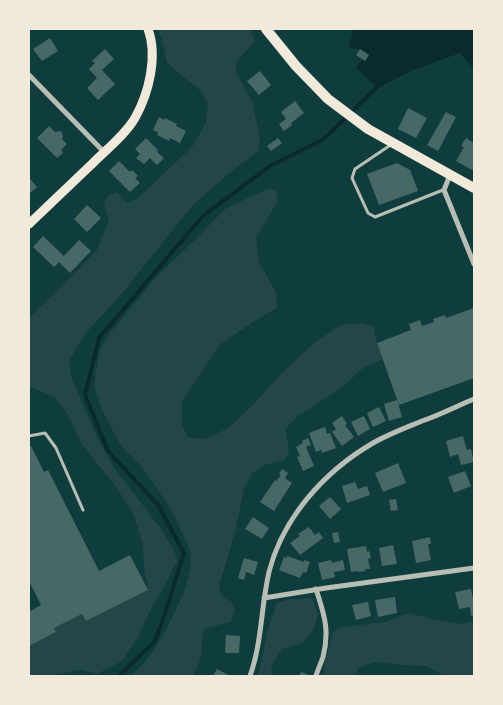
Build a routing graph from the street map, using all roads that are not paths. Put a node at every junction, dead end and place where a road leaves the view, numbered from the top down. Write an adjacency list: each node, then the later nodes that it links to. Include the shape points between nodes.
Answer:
1 (148, 29): 5 (main road, via 152,58 146,93 134,119)
2 (266, 29): 4 (highway, via 328,99 368,129)
3 (29, 75): 5 (street)
4 (394, 143): 6 (highway); 8 (lane, via 355,169 352,178 368,213 375,217)
5 (104, 152): 9 (main road)
6 (450, 175): 7 (highway); 8 (street)
7 (474, 188)
8 (444, 190): 10 (street)
9 (29, 224)
10 (474, 264)
11 (474, 399): 16 (street, via 373,443 318,486 278,545)
12 (29, 436): 13 (lane, via 45,433 48,436)
13 (83, 510)
14 (474, 568): 15 (street)
15 (316, 589): 16 (street); 18 (street, via 326,631 323,657)
16 (264, 598): 17 (street)
17 (250, 676)
18 (316, 676)

